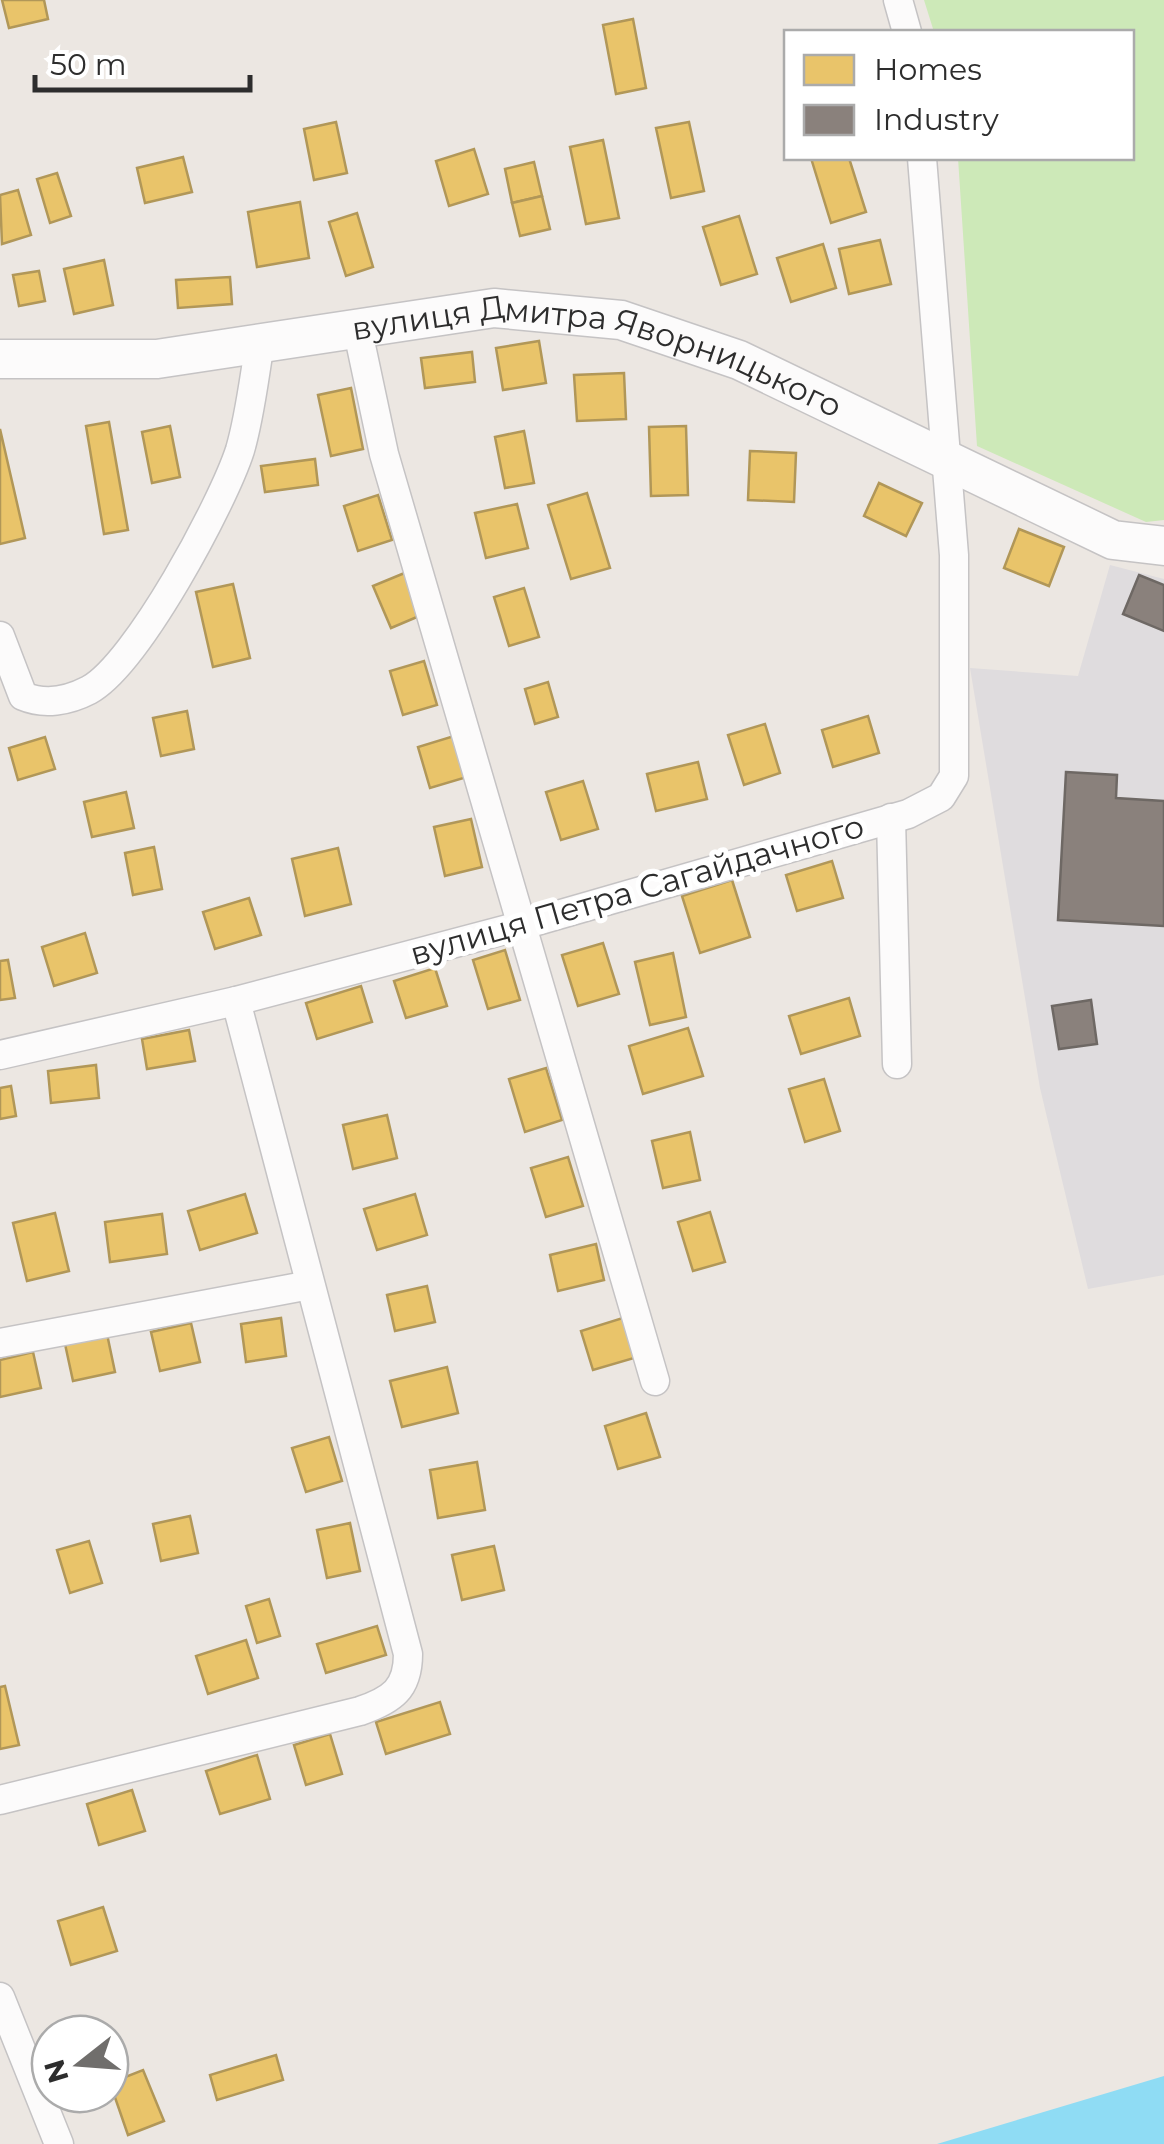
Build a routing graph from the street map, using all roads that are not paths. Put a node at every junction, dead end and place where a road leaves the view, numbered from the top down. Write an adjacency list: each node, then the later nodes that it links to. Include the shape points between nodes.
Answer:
1 (898, 0): 2 (street)
2 (907, 30)
3 (922, 160): 7 (street, вулиця Петра Сагайдачного)
4 (356, 327): 5 (street, вулиця Дмитра Яворницького); 7 (street, вулиця Дмитра Яворницького, via 494,308 621,320 739,360); 11 (street, via 384,454)
5 (260, 344): 6 (street, вулиця Дмитра Яворницького, via 157,359); 9 (street, via 240,449 214,514 135,641 92,689 36,702 23,696)
6 (0, 358)
7 (948, 462): 8 (street, вулиця Дмитра Яворницького, via 1113,540); 10 (street, вулиця Петра Сагайдачного, via 954,776 941,797)
8 (1164, 546)
9 (0, 636)
10 (891, 818): 11 (street, вулиця Петра Сагайдачного); 14 (street)
11 (522, 926): 12 (street, вулиця Петра Сагайдачного); 17 (street)
12 (236, 1001): 13 (street, вулиця Петра Сагайдачного); 15 (street)
13 (0, 1055)
14 (897, 1064)
15 (310, 1285): 16 (street); 18 (street, via 408,1654 403,1686 387,1702 360,1711)
16 (0, 1344)
17 (655, 1381)
18 (0, 1800)
19 (0, 1997): 20 (street)
20 (59, 2144)

